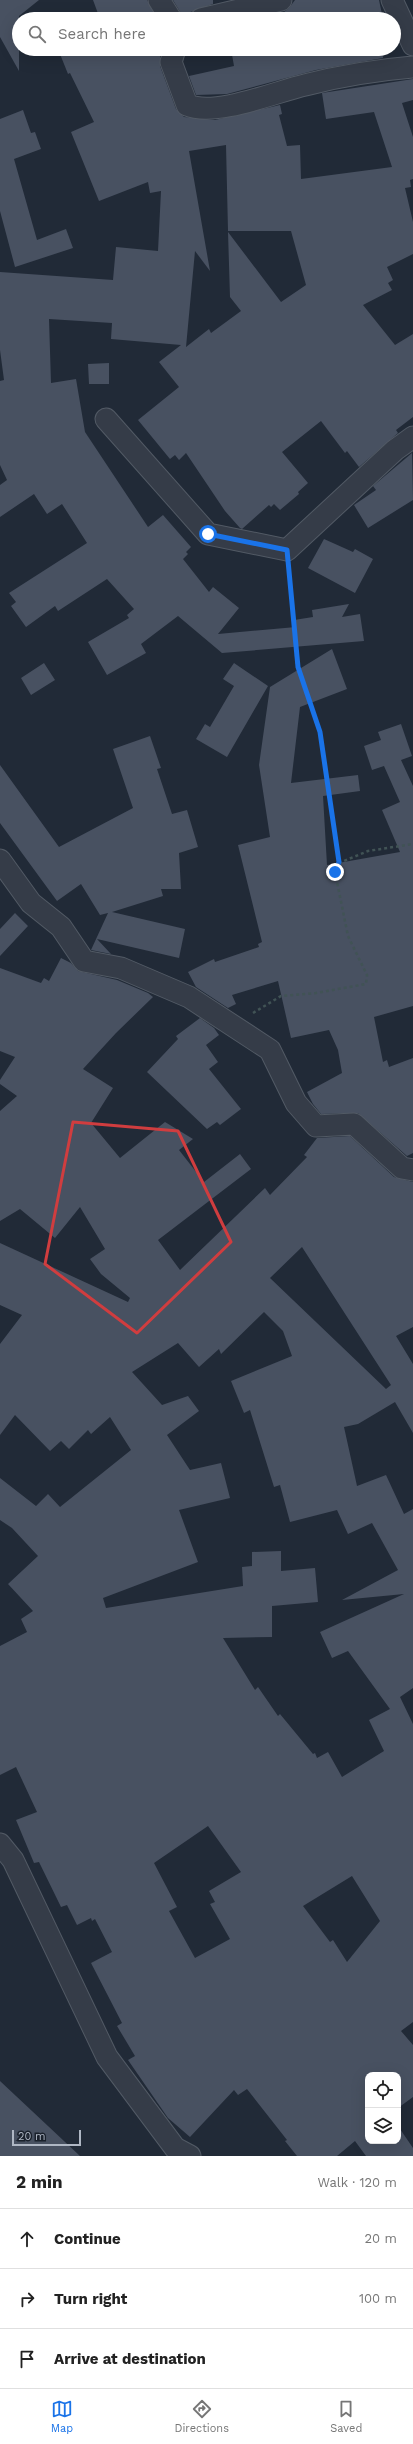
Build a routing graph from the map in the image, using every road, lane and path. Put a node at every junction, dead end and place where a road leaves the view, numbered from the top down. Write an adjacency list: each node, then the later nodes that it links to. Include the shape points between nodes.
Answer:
1 (159, 0): 4 (street)
2 (281, 0): 5 (street)
3 (392, 0): 6 (street)
4 (167, 12)
5 (230, 12)
6 (398, 12)
7 (401, 19): 8 (street)
8 (413, 44)
9 (173, 56): 10 (street, via 171,62 187,105 195,108 237,104 306,85 384,69)
10 (413, 66)
11 (106, 419): 13 (street, via 208,534)
12 (413, 437): 13 (street, via 395,450)
13 (287, 550): 16 (path, via 298,667 320,732)
14 (413, 844): 16 (path, via 368,851)
15 (0, 860): 17 (street, via 31,903 61,927 84,961 121,968 182,994)
16 (339, 862): 17 (path, via 335,872 348,936 367,975 366,984 281,996)
17 (234, 1026): 18 (street, via 270,1050 296,1103 316,1126 354,1124 402,1168)
18 (413, 1170)
19 (0, 1844): 20 (street, via 13,1860 107,2057 175,2148)
20 (190, 2156)

